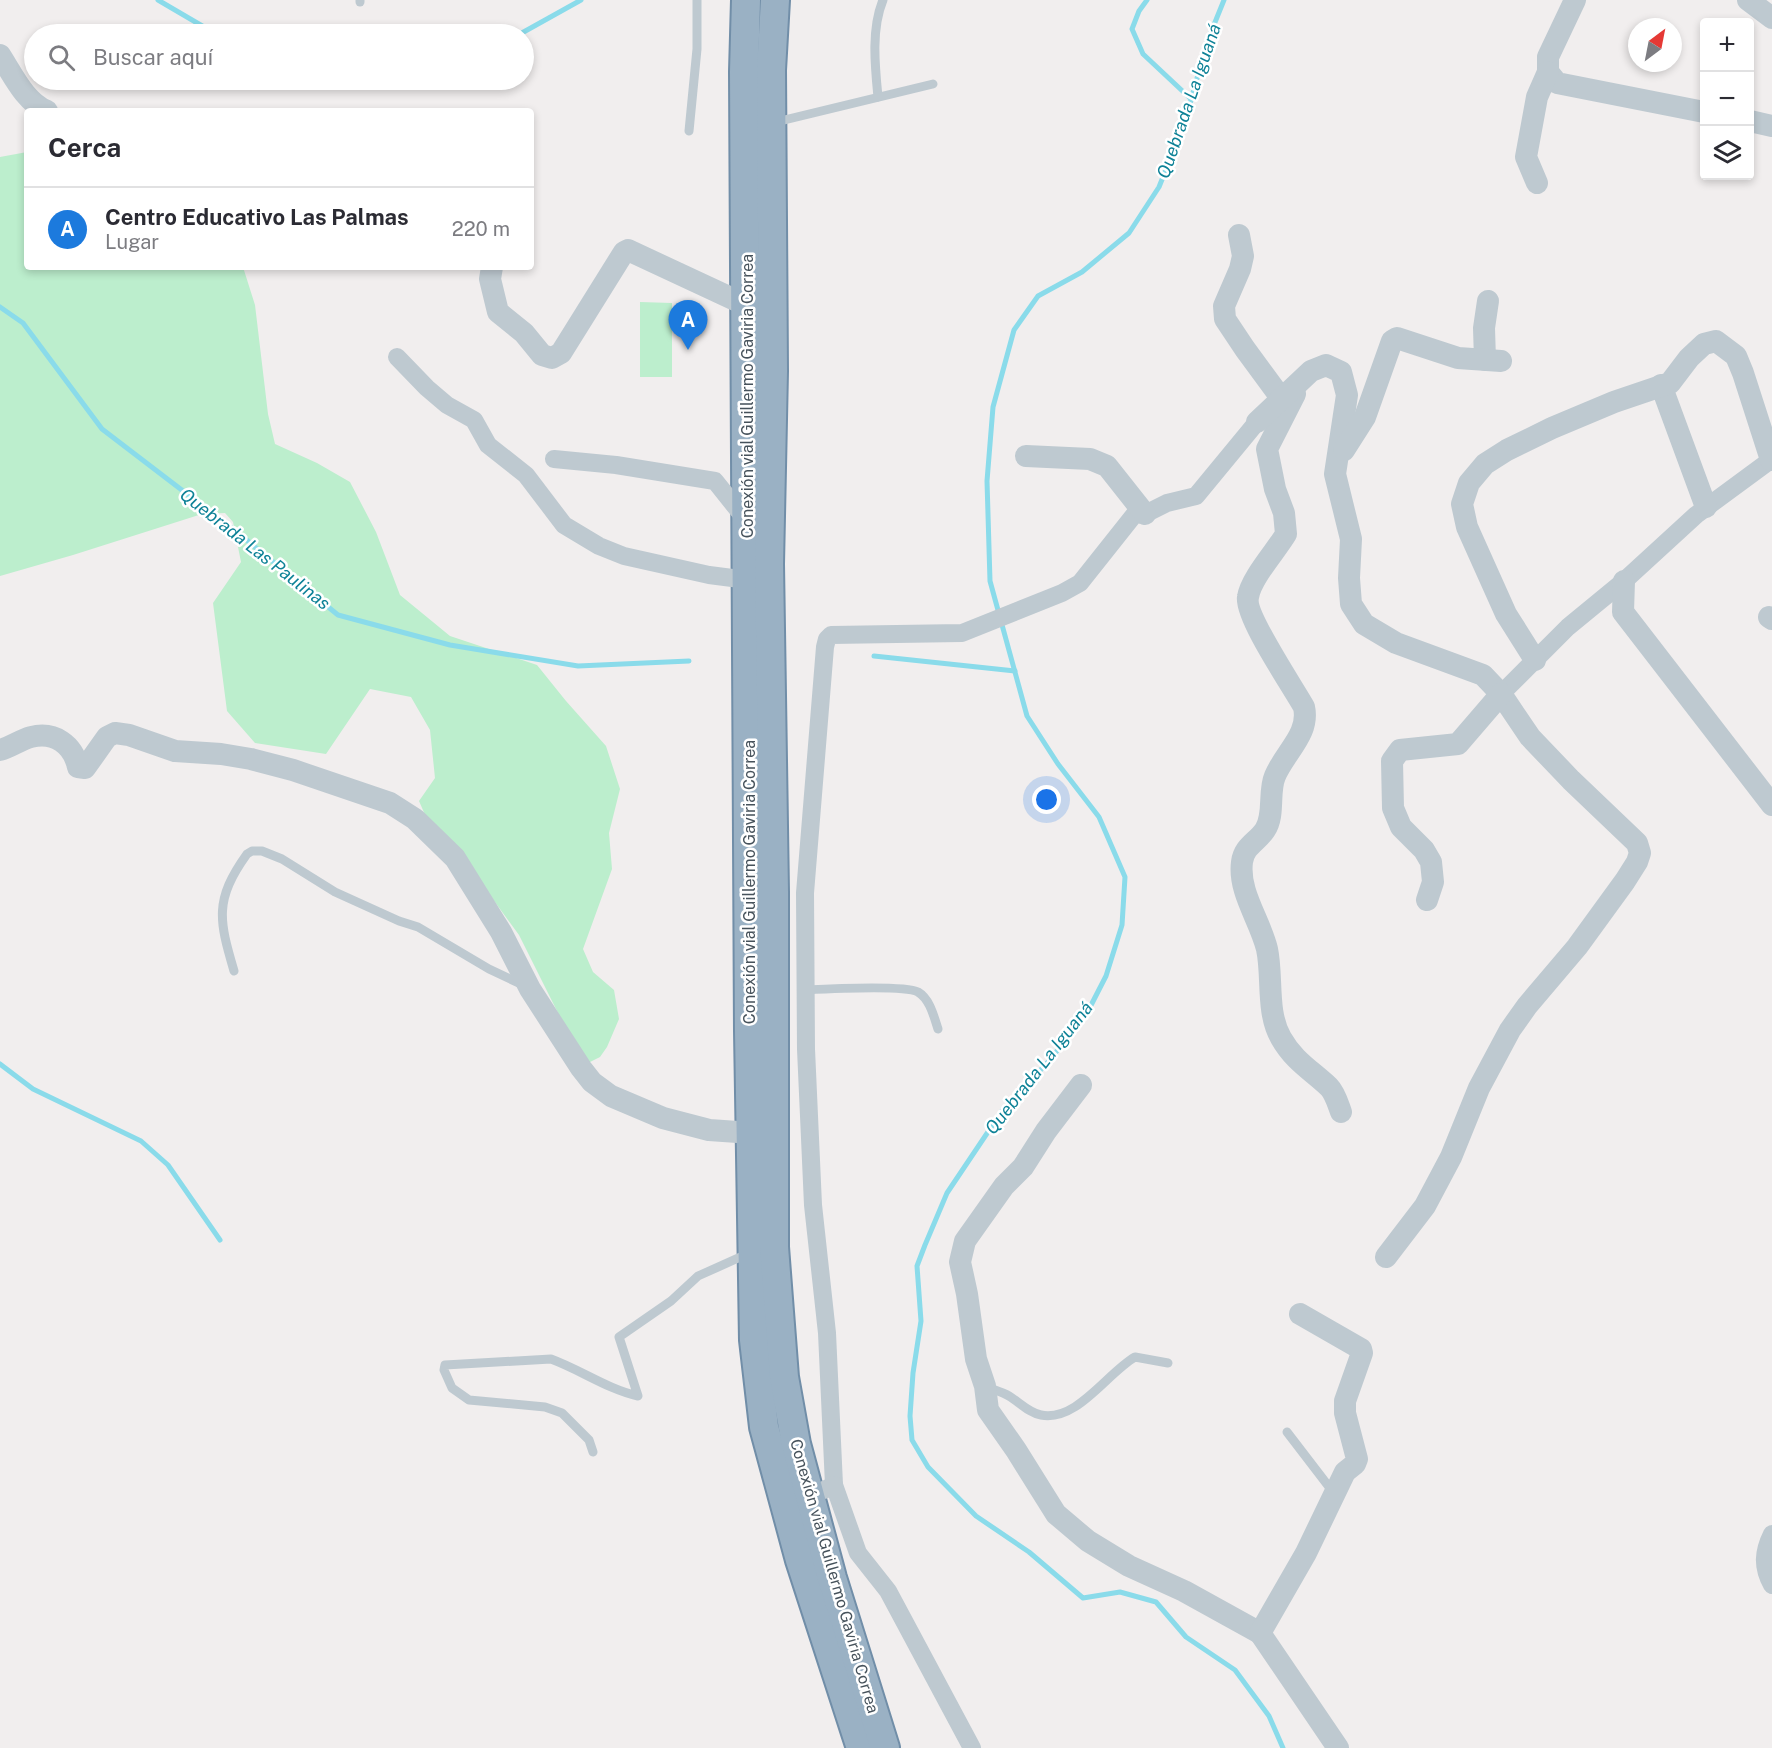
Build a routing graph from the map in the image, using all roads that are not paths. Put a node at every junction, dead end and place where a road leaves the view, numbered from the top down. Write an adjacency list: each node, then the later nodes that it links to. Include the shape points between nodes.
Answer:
1 (697, 0): 17 (lane)
2 (746, 0): 22 (highway, Conexión vial Guillermo Gaviria Correa)
3 (775, 0): 15 (highway, Conexión vial Guillermo Gaviria Correa)
4 (883, 0): 11 (lane, via 878,12 875,62)
5 (1575, 0): 9 (street, via 1548,57)
6 (1748, 0): 7 (street)
7 (1772, 18)
8 (0, 55): 12 (street)
9 (1548, 72): 13 (street, via 1557,83); 18 (street, via 1537,97 1526,157)
10 (933, 84): 11 (lane)
11 (878, 97): 15 (lane)
12 (39, 108)
13 (1700, 111)
14 (1754, 122): 16 (street)
15 (771, 124): 58 (highway, Conexión vial Guillermo Gaviria Correa, via 773,371 769,564 774,1247 784,1377 796,1444)
16 (1772, 126)
17 (689, 131)
18 (1537, 183)
19 (1239, 235): 26 (street, via 1243,256 1224,306 1225,319)
20 (491, 270): 22 (street, via 489,279 498,312 524,333 542,355 552,358 561,353 628,250)
21 (1488, 302): 32 (street, via 1484,328 1493,360 1458,358 1396,338 1365,417)
22 (746, 305): 28 (highway, Conexión vial Guillermo Gaviria Correa)
23 (397, 357): 37 (street, via 447,405 474,420 488,445 526,475 564,525 598,546 624,556)
24 (1303, 379): 26 (street); 32 (street, via 1326,365 1341,372 1347,395); 49 (street, via 1267,448 1286,534 1247,598 1251,616 1304,707 1305,726 1275,776 1269,822 1245,852 1242,883 1266,949 1274,1018 1280,1036 1302,1066 1329,1087)
25 (1661, 385): 31 (street, via 1670,382 1704,344 1716,341 1736,356); 34 (street); 39 (street, via 1516,446 1485,465 1468,483 1462,504 1467,527 1506,614)
26 (1281, 398): 27 (street)
27 (1257, 422): 35 (street, via 1196,496 1167,503)
28 (747, 456): 33 (street); 36 (highway, Conexión vial Guillermo Gaviria Correa)
29 (1026, 456): 35 (street, via 1090,459 1107,466)
30 (555, 459): 33 (street)
31 (1771, 460): 34 (street)
32 (1336, 464): 40 (street, via 1351,539 1351,604 1364,624 1396,643 1483,675)
33 (716, 481): 36 (street)
34 (1706, 507): 38 (street)
35 (1145, 514): 46 (street, via 1134,515 1080,583 962,633 831,635 827,639 805,892)
36 (747, 521): 37 (highway, Conexión vial Guillermo Gaviria Correa)
37 (748, 580): 50 (highway, Conexión vial Guillermo Gaviria Correa)
38 (1624, 581): 39 (street); 42 (street, via 1623,612)
39 (1535, 660): 40 (street)
40 (1501, 694): 43 (street, via 1458,744 1401,750 1392,762 1393,808 1401,827 1431,862 1433,882); 52 (street, via 1530,737 1637,843 1640,853 1625,881 1577,947 1510,1030 1425,1206)
41 (0, 750): 45 (street, via 45,735 65,742 78,767 85,768 107,737 115,733 175,751 251,759 390,803 415,819 455,858 501,932)
42 (1772, 805)
43 (1427, 900)
44 (234, 971): 45 (lane, via 223,932 226,890 242,861 252,851 262,851 335,892 418,927)
45 (530, 989): 50 (street, via 581,1068 611,1096 663,1118 709,1130)
46 (806, 990): 47 (lane, via 918,992 929,1004); 58 (street, via 813,1204 827,1333)
47 (938, 1029)
48 (1081, 1085): 55 (street, via 965,1240 960,1262 976,1359)
49 (1341, 1112)
50 (752, 1133): 51 (highway, Conexión vial Guillermo Gaviria Correa)
51 (753, 1252): 57 (lane, via 698,1276 671,1301 619,1337 638,1396 551,1359 445,1365 452,1388 469,1400 544,1407 562,1413 590,1440); 63 (highway, Conexión vial Guillermo Gaviria Correa, via 754,1340 764,1428 800,1560)
52 (1386, 1257)
53 (1300, 1314): 59 (street, via 1362,1353 1345,1401 1357,1459 1345,1472)
54 (1168, 1363): 55 (lane, via 1135,1358 1079,1404 1057,1415 1041,1415)
55 (985, 1386): 62 (street, via 988,1410 1056,1514 1088,1541 1129,1566)
56 (1287, 1432): 59 (lane)
57 (593, 1452)
58 (822, 1490): 64 (highway, Conexión vial Guillermo Gaviria Correa, via 836,1589); 65 (street, via 858,1553 888,1592)
59 (1335, 1494): 62 (street)
60 (1772, 1534): 61 (street, via 1764,1565)
61 (1772, 1586)
62 (1260, 1633): 66 (street)
63 (861, 1748)
64 (885, 1748)
65 (972, 1748)
66 (1338, 1748)

